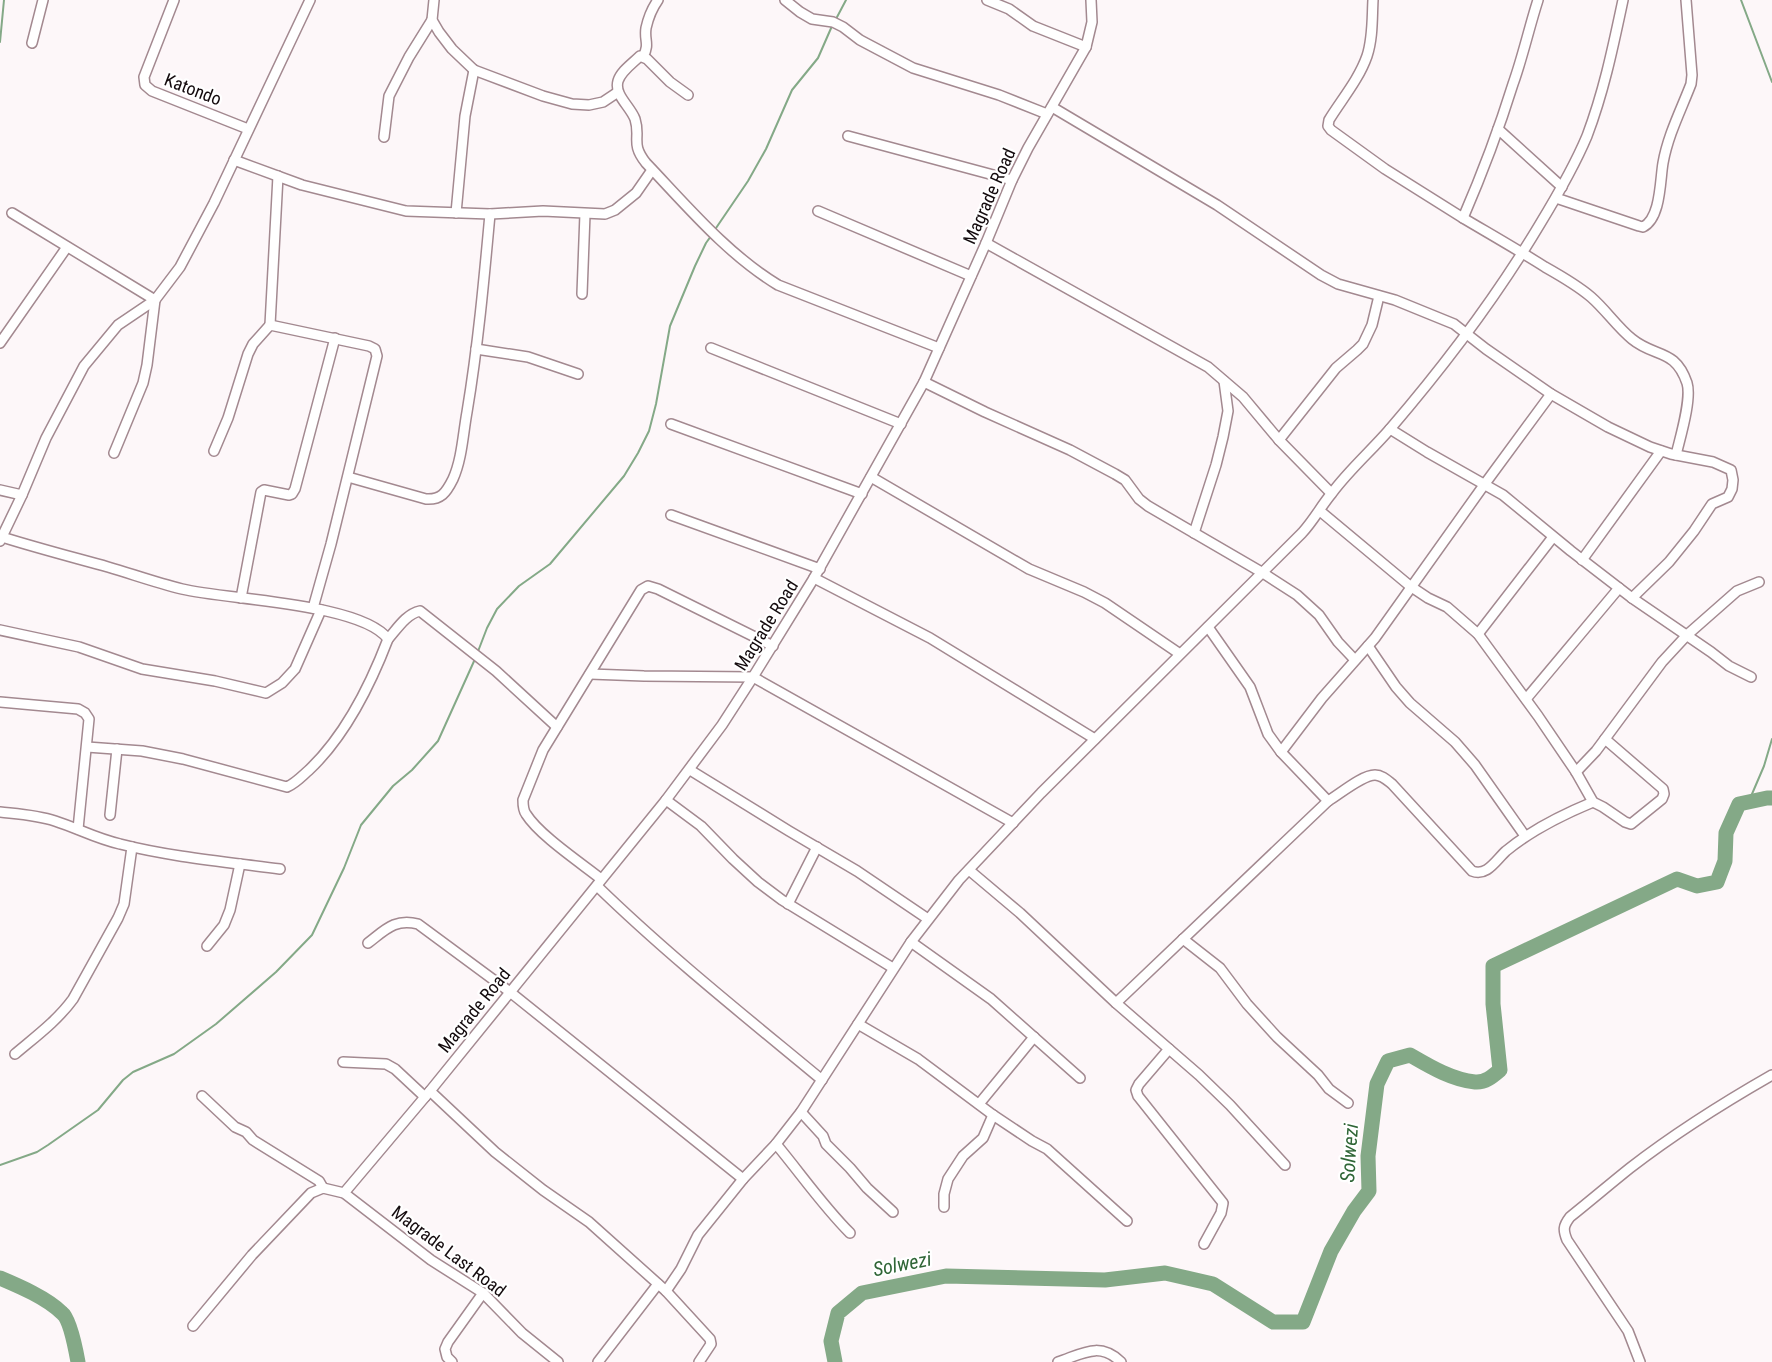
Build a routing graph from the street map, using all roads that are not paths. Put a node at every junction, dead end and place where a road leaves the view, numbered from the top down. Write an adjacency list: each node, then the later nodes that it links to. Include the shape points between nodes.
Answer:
1 (43, 0): 14 (street)
2 (174, 0): 21 (street, Katondo, via 144,77 146,85 152,91)
3 (310, 0): 21 (street)
4 (434, 0): 13 (street)
5 (658, 0): 16 (street, via 646,29 648,47)
6 (785, 0): 20 (street, via 812,19 833,22 913,69)
7 (987, 0): 15 (street, via 1034,26)
8 (1091, 0): 15 (street, Magrade Road, via 1092,22)
9 (1373, 0): 36 (street, via 1367,55 1328,126 1385,169)
10 (1538, 0): 22 (street)
11 (1623, 0): 29 (street, via 1601,96 1586,139)
12 (1686, 0): 30 (street, via 1692,75 1666,147 1658,203 1649,223 1639,226)
13 (432, 20): 17 (street, via 452,49); 24 (street, via 389,96)
14 (32, 43)
15 (1086, 47): 20 (street, Magrade Road)
16 (643, 57): 18 (street, via 622,74 617,82); 19 (street)
17 (474, 70): 18 (street, via 572,104 603,102); 33 (street, via 465,116)
18 (618, 92): 26 (street, via 634,116 638,153)
19 (688, 95)
20 (1050, 111): 28 (street, Magrade Road); 42 (street, via 1217,205 1321,275)
21 (248, 129): 25 (street)
22 (1498, 129): 29 (street); 36 (street)
23 (848, 136): 28 (street)
24 (384, 137)
25 (234, 160): 27 (street); 43 (street, via 180,267)
26 (652, 170): 35 (street, via 636,193 615,210); 49 (street, via 760,274 778,285)
27 (278, 176): 33 (street, via 406,211); 44 (street)
28 (1012, 180): 37 (street, Magrade Road)
29 (1562, 187): 30 (street)
30 (1556, 198): 39 (street)
31 (818, 211): 40 (street)
32 (12, 213): 38 (street)
33 (456, 213): 34 (street)
34 (490, 214): 35 (street); 50 (street)
35 (585, 214): 41 (street)
36 (1463, 218): 39 (street)
37 (986, 243): 40 (street, Magrade Road); 52 (street, via 1208,367)
38 (67, 247): 43 (street); 47 (street)
39 (1522, 253): 45 (street); 62 (street, via 1589,296 1639,344 1674,361 1689,395)
40 (971, 276): 49 (street, Magrade Road)
41 (582, 294)
42 (1379, 296): 45 (street, via 1441,318); 58 (street, via 1363,344 1336,368)
43 (155, 300): 61 (street, via 143,383); 69 (street, via 118,325 84,366 45,438)
44 (270, 325): 46 (street); 59 (street, via 248,354)
45 (1466, 333): 54 (street); 57 (street)
46 (335, 338): 63 (street, via 369,345 377,356); 82 (street, via 295,489 288,495 261,492)
47 (0, 343)
48 (711, 348): 56 (street)
49 (939, 348): 53 (street, Magrade Road)
50 (476, 349): 51 (street, via 528,357); 63 (street, via 458,466 442,495 435,500 426,499)
51 (578, 374)
52 (1224, 381): 58 (street); 72 (street, via 1228,411 1223,437)
53 (924, 382): 56 (street, Magrade Road); 72 (street, via 1115,474 1148,506)
54 (1551, 394): 60 (street, via 1608,427); 65 (street)
55 (671, 424): 68 (street)
56 (901, 424): 64 (street, Magrade Road)
57 (1390, 429): 65 (street); 67 (street)
58 (1279, 440): 67 (street)
59 (214, 451)
60 (1661, 451): 62 (street); 75 (street)
61 (114, 453)
62 (1676, 455): 83 (street, via 1727,467 1733,475 1732,489 1728,497 1712,504 1669,562)
63 (348, 477): 84 (street)
64 (871, 477): 68 (street, Magrade Road); 92 (street, via 1029,569 1105,603)
65 (1484, 485): 73 (street, via 1509,499); 80 (street)
66 (0, 490): 69 (street)
67 (1331, 493): 70 (street)
68 (862, 494): 76 (street, Magrade Road)
69 (22, 495): 74 (street)
70 (1320, 511): 77 (street); 80 (street)
71 (671, 515): 76 (street)
72 (1194, 533): 77 (street)
73 (1553, 537): 75 (street); 87 (street)
74 (1, 539): 82 (street, via 183,590)
75 (1582, 560): 81 (street)
76 (820, 569): 78 (street, Magrade Road)
77 (1263, 573): 85 (street); 93 (street, via 1308,603)
78 (814, 578): 90 (street, Magrade Road); 100 (street, via 930,638)
79 (1759, 582): 88 (street, via 1737,591)
80 (1410, 586): 87 (street, via 1448,607); 91 (street)
81 (1619, 588): 83 (street); 97 (street)
82 (241, 598): 84 (street)
83 (1632, 598): 88 (street)
84 (317, 609): 86 (street, via 295,669 266,693 142,669 79,647); 89 (street, via 372,625)
85 (1208, 627): 92 (street); 104 (street, via 1250,687 1268,734)
86 (0, 630)
87 (1478, 634): 97 (street)
88 (1687, 635): 96 (street); 101 (street)
89 (388, 639): 99 (street, via 413,612 420,611); 103 (street, via 367,687 342,729 321,758 287,787 183,759)
90 (773, 646): 94 (street, via 658,589 644,587); 95 (street, Magrade Road)
91 (1368, 646): 93 (street); 114 (street, via 1410,703 1475,765)
92 (1180, 654): 100 (street)
93 (1355, 660): 104 (street)
94 (590, 674): 95 (street); 99 (street)
95 (753, 677): 105 (street, Magrade Road); 112 (street)
96 (1751, 677)
97 (1526, 699): 106 (street)
98 (0, 702): 102 (street, via 78,709 88,719)
99 (557, 727): 120 (street, via 524,794 523,807 544,834)
100 (1095, 739): 112 (street)
101 (1605, 739): 106 (street); 109 (street, via 1664,794 1631,824)
102 (87, 747): 103 (street); 113 (street)
103 (117, 749): 111 (street)
104 (1281, 752): 108 (street)
105 (690, 770): 107 (street, Magrade Road); 115 (street)
106 (1576, 772): 109 (street)
107 (666, 800): 120 (street, Magrade Road); 121 (street)
108 (1329, 801): 114 (street, via 1362,778 1383,777 1472,871 1479,873); 123 (street)
109 (1593, 802): 114 (street)
110 (0, 812): 113 (street, via 52,820)
111 (110, 815)
112 (1013, 823): 119 (street)
113 (78, 829): 116 (street, via 99,840)
114 (1525, 836)
115 (817, 847): 121 (street); 122 (street)
116 (132, 848): 117 (street); 133 (street, via 124,904 73,999 64,1012)
117 (240, 864): 118 (street); 126 (street, via 224,925)
118 (280, 869)
119 (969, 870): 122 (street); 129 (street)
120 (599, 883): 128 (street, Magrade Road); 137 (street, via 637,925 680,963)
121 (788, 904): 127 (street)
122 (928, 919): 124 (street)
123 (1183, 939): 129 (street); 140 (street, via 1220,968 1277,1037)
124 (911, 942): 127 (street); 131 (street, via 991,999)
125 (368, 943): 128 (street, via 399,922 418,924)
126 (207, 946)
127 (893, 968): 130 (street)
128 (510, 992): 138 (street, Magrade Road); 146 (street)
129 (1116, 1002): 132 (street)
130 (858, 1024): 137 (street); 141 (street, via 918,1059)
131 (1034, 1037): 136 (street); 141 (street)
132 (1169, 1049): 145 (street, via 1230,1105); 153 (street, via 1136,1090 1222,1203 1221,1213)
133 (15, 1054)
134 (342, 1062): 138 (street, via 386,1064)
135 (1772, 1075): 164 (street, via 1631,1167 1564,1224 1567,1240 1628,1331)
136 (1080, 1078)
137 (822, 1080): 142 (street)
138 (428, 1094): 148 (street, Magrade Road); 154 (street, via 543,1190 590,1222)
139 (202, 1096): 147 (street, via 235,1127 319,1181)
140 (1348, 1103)
141 (979, 1104): 143 (street)
142 (801, 1112): 144 (street); 150 (street, via 826,1144)
143 (993, 1115): 149 (street, via 983,1138 963,1156 948,1179); 151 (street, via 1047,1149)
144 (776, 1144): 146 (street); 152 (street)
145 (1285, 1166)
146 (743, 1179): 155 (street, via 698,1235)
147 (323, 1188): 148 (street); 157 (street, via 311,1194 252,1255)
148 (344, 1193): 156 (street, Magrade Last Road, via 431,1260)
149 (944, 1207)
150 (893, 1212)
151 (1127, 1221)
152 (850, 1233)
153 (1204, 1244)
154 (658, 1284): 155 (street); 160 (street)
155 (666, 1291): 161 (street, via 710,1339 711,1344)
156 (483, 1293): 158 (street, via 448,1342 445,1349); 159 (street, Magrade Last Road, via 522,1333)
157 (193, 1326)
158 (452, 1362)
159 (558, 1362)
160 (598, 1362)
161 (699, 1362)
162 (1058, 1362): 163 (street, via 1089,1350 1105,1351)
163 (1121, 1362)
164 (1640, 1362)

